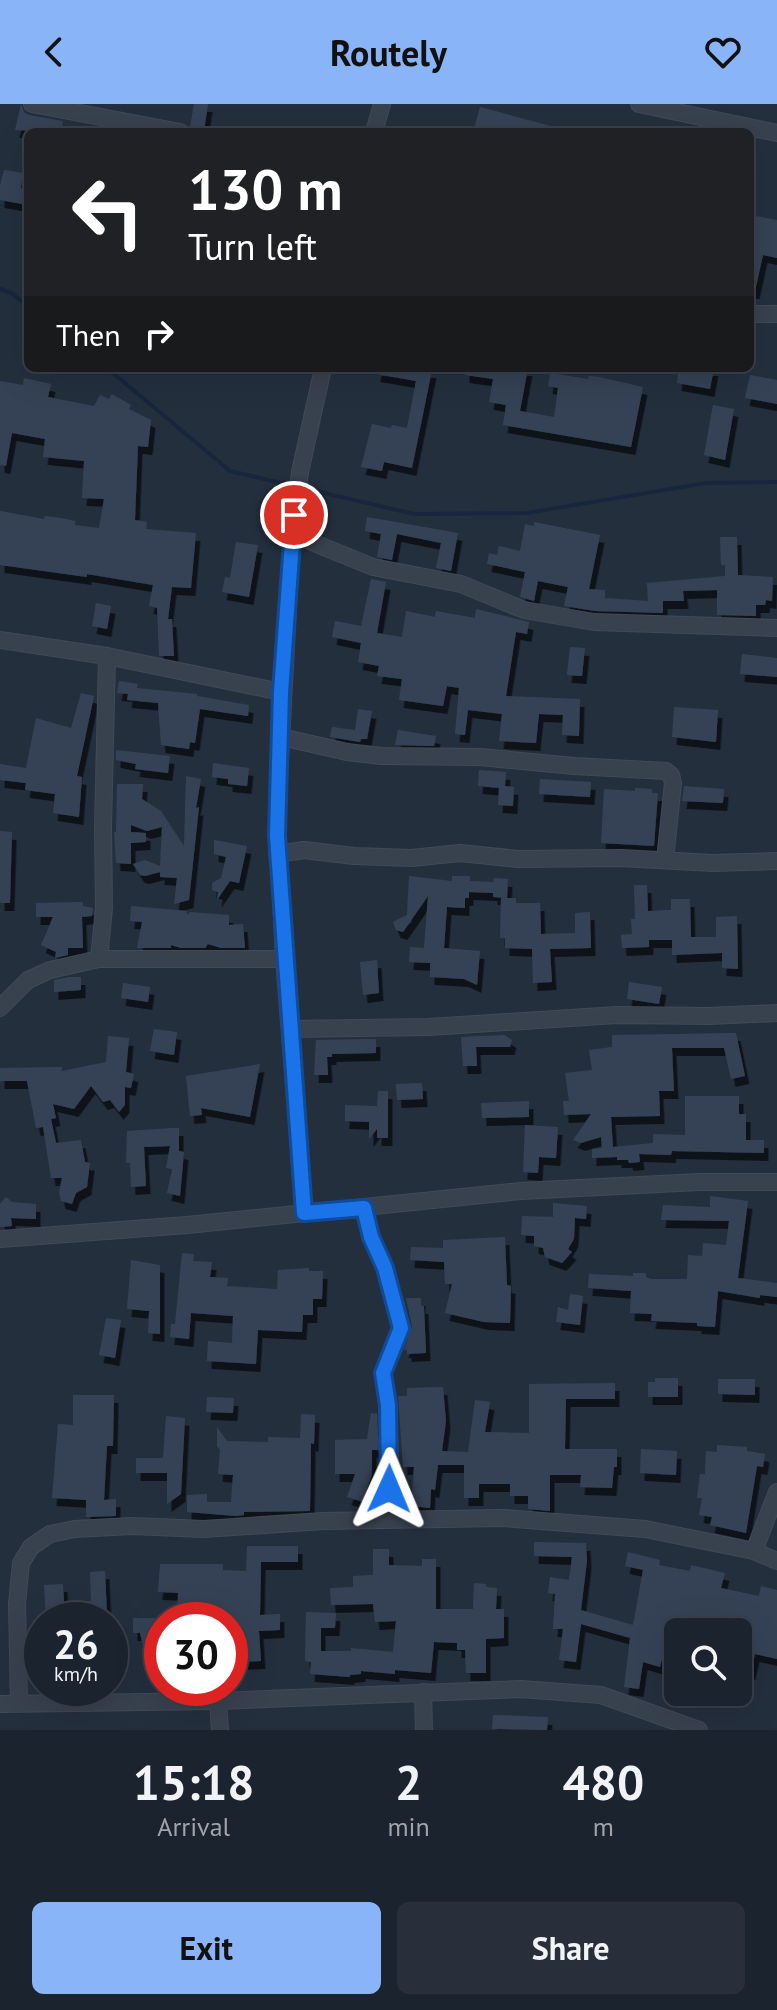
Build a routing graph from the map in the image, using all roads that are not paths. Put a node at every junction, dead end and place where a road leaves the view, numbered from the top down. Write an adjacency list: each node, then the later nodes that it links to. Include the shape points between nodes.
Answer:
1 (32, 104): 4 (street)
2 (382, 104): 5 (street)
3 (639, 104): 6 (street)
4 (159, 128)
5 (375, 128)
6 (753, 128)
7 (754, 128): 8 (street)
8 (777, 133)
9 (754, 314): 10 (street)
10 (777, 314)
11 (322, 372): 12 (street)
12 (292, 534): 13 (street, via 373,567 461,584 524,610 594,622); 16 (street)
13 (777, 628)
14 (0, 640): 15 (street)
15 (107, 656): 16 (street); 21 (street)
16 (281, 692): 17 (street)
17 (281, 737): 18 (street); 19 (street, via 381,756 480,757 666,771 673,783)
18 (277, 854): 19 (street, via 304,850 412,858 460,853 518,859); 22 (street)
19 (665, 860): 20 (street)
20 (777, 861)
21 (99, 959): 22 (street); 23 (street, via 28,980)
22 (284, 959): 25 (street)
23 (0, 1008)
24 (777, 1013): 25 (street)
25 (290, 1029): 28 (street)
26 (777, 1182): 27 (street, via 521,1191)
27 (364, 1208): 28 (street); 31 (street, via 401,1328 383,1373 390,1446)
28 (304, 1213): 29 (street)
29 (0, 1239)
30 (777, 1492): 32 (street)
31 (388, 1519): 32 (street, via 503,1518 645,1529); 37 (street, via 204,1529 132,1526 50,1534 31,1547 21,1563)
32 (754, 1551): 33 (street)
33 (777, 1561)
34 (423, 1692): 35 (street); 41 (street); 42 (street, via 521,1689 601,1695)
35 (248, 1700)
36 (144, 1702): 37 (street)
37 (19, 1703): 38 (street)
38 (0, 1704)
39 (218, 1706): 40 (street)
40 (220, 1730)
41 (424, 1730)
42 (699, 1730)

